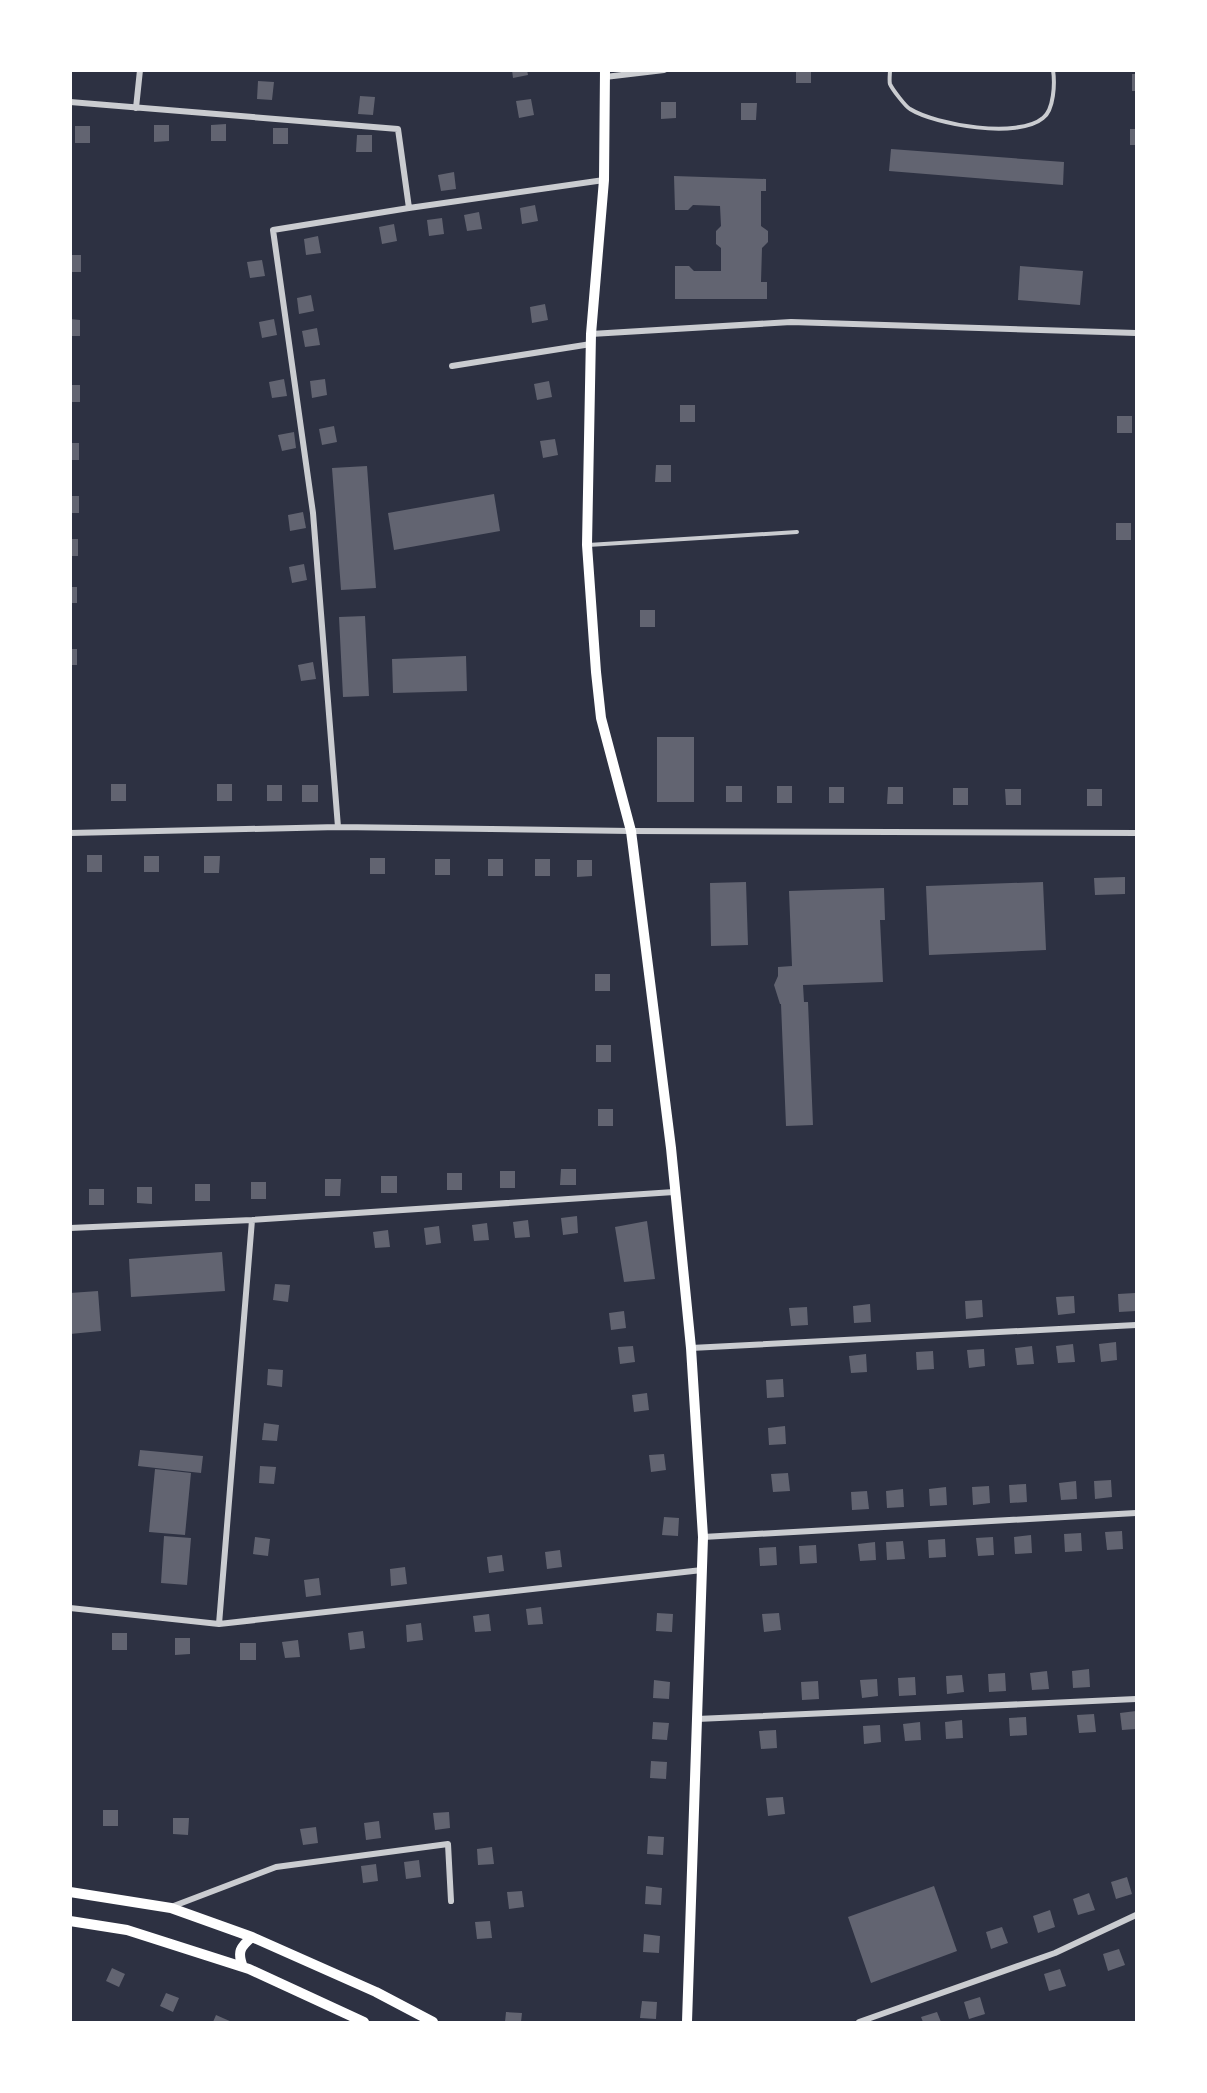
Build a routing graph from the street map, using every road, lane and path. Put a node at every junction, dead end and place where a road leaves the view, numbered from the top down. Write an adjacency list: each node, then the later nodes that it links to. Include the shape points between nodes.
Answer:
1 (140, 70): 7 (street)
2 (664, 70): 5 (street)
3 (890, 70): 4 (lane, via 890,84 908,109 954,123 1020,128 1045,117 1051,105)
4 (1053, 70)
5 (605, 73): 8 (main road)
6 (70, 102): 7 (street)
7 (136, 108): 9 (street, via 398,129)
8 (604, 180): 9 (street); 11 (main road)
9 (409, 207): 15 (street, via 273,230 314,513)
10 (1137, 333): 11 (street, via 791,322)
11 (591, 339): 12 (street); 14 (main road)
12 (452, 366)
13 (797, 532): 14 (lane)
14 (587, 545): 16 (main road, via 601,718)
15 (338, 827): 16 (street); 17 (street)
16 (631, 831): 18 (street); 19 (main road)
17 (70, 833)
18 (1137, 833)
19 (675, 1192): 20 (street); 23 (main road)
20 (252, 1220): 21 (street); 28 (street)
21 (70, 1228)
22 (1137, 1325): 23 (street)
23 (691, 1348): 25 (main road)
24 (1137, 1513): 25 (street)
25 (702, 1537): 26 (main road)
26 (702, 1570): 28 (street); 30 (main road)
27 (70, 1608): 28 (street)
28 (219, 1624)
29 (1137, 1699): 30 (street)
30 (698, 1719): 40 (main road)
31 (70, 1892): 33 (main road)
32 (451, 1901): 33 (street, via 448,1844 276,1867)
33 (171, 1908): 36 (main road)
34 (1137, 1916): 41 (street, via 1055,1953)
35 (70, 1921): 37 (main road, via 127,1930)
36 (252, 1937): 37 (main road, via 240,1949); 39 (main road)
37 (243, 1967): 38 (main road)
38 (364, 2022)
39 (433, 2022)
40 (687, 2022)
41 (859, 2022)

